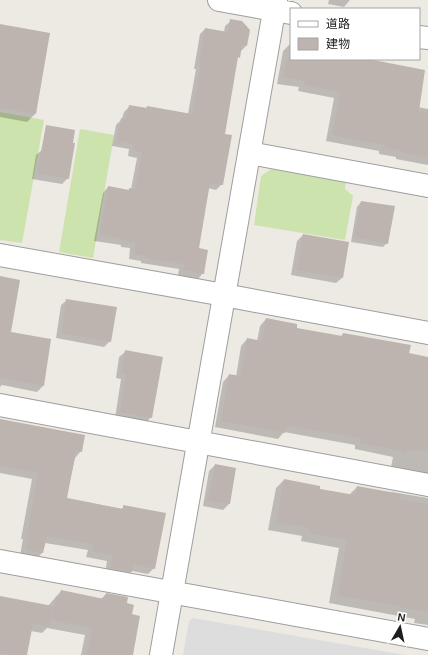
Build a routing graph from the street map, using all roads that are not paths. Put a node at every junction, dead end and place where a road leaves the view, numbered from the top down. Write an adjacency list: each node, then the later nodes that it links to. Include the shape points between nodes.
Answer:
1 (219, 0): 2 (street)
2 (280, 8): 3 (street)
3 (249, 153): 4 (street); 6 (street)
4 (428, 186)
5 (0, 255): 6 (street)
6 (224, 295): 7 (street); 9 (street)
7 (428, 333)
8 (0, 405): 9 (street)
9 (198, 443): 10 (street); 12 (street)
10 (428, 485)
11 (0, 561): 12 (street)
12 (172, 592): 13 (street); 14 (street)
13 (428, 639)
14 (161, 655)

